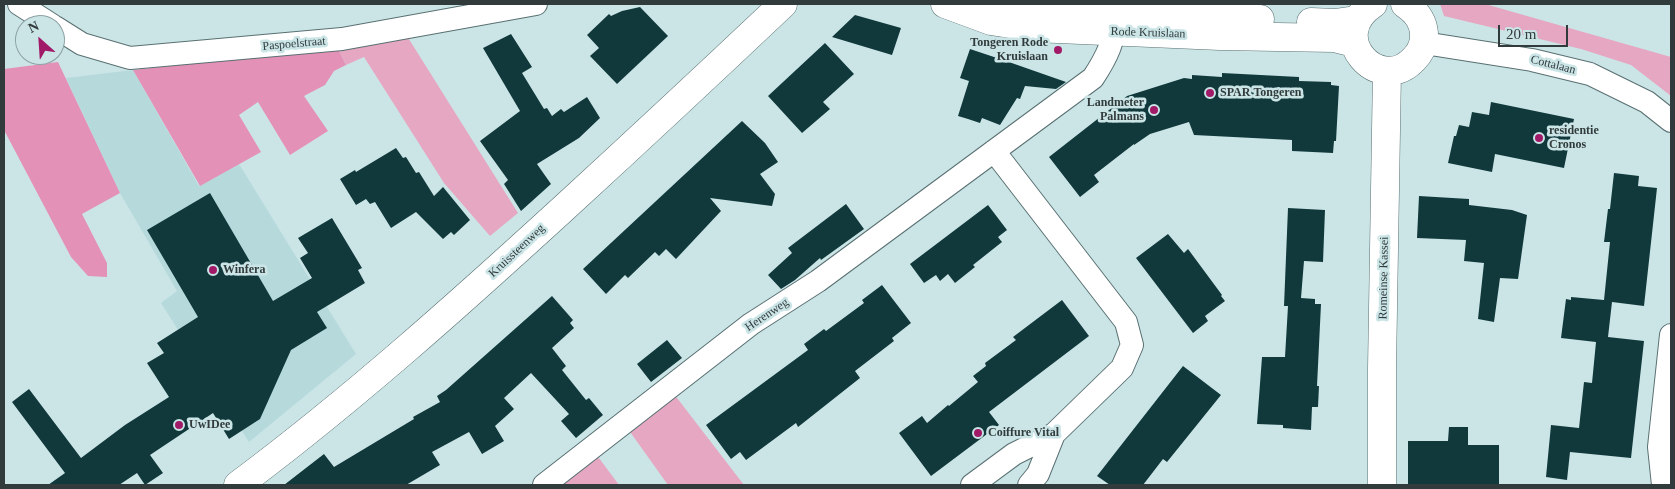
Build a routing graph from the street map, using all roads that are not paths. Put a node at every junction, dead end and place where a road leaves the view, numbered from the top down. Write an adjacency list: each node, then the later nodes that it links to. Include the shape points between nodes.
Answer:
1 (18, 4): 7 (street, Paspoelstraat)
2 (536, 4): 10 (street, Paspoelstraat, via 342,39 130,58 82,44)
3 (783, 4): 18 (main road, Kruissteenweg, via 460,303)
4 (945, 4): 8 (main road, Rode Kruislaan, via 991,21 1035,28)
5 (992, 4): 8 (main road, Rode Kruislaan)
6 (1406, 4): 11 (main road, via 1421,20)
7 (36, 15)
8 (1116, 22): 9 (main road, Rode Kruislaan); 14 (street, Herenweg, via 1104,61 1093,78)
9 (1361, 22): 12 (main road, via 1362,58 1373,67)
10 (65, 33)
11 (1424, 42): 12 (main road, via 1411,63); 13 (street, Cottalaan, via 1532,60 1590,74 1647,102)
12 (1387, 71): 22 (main road, Romeinse Kassei)
13 (1671, 121)
14 (994, 151): 16 (street, via 1126,322 1132,345 1122,368); 19 (street, Herenweg, via 818,281 751,324)
15 (1671, 334): 17 (street)
16 (1054, 434): 20 (street, via 1014,454); 21 (street, via 1038,474)
17 (1665, 448): 23 (street)
18 (238, 485)
19 (544, 485)
20 (972, 485)
21 (1029, 485)
22 (1382, 485)
23 (1663, 485)

